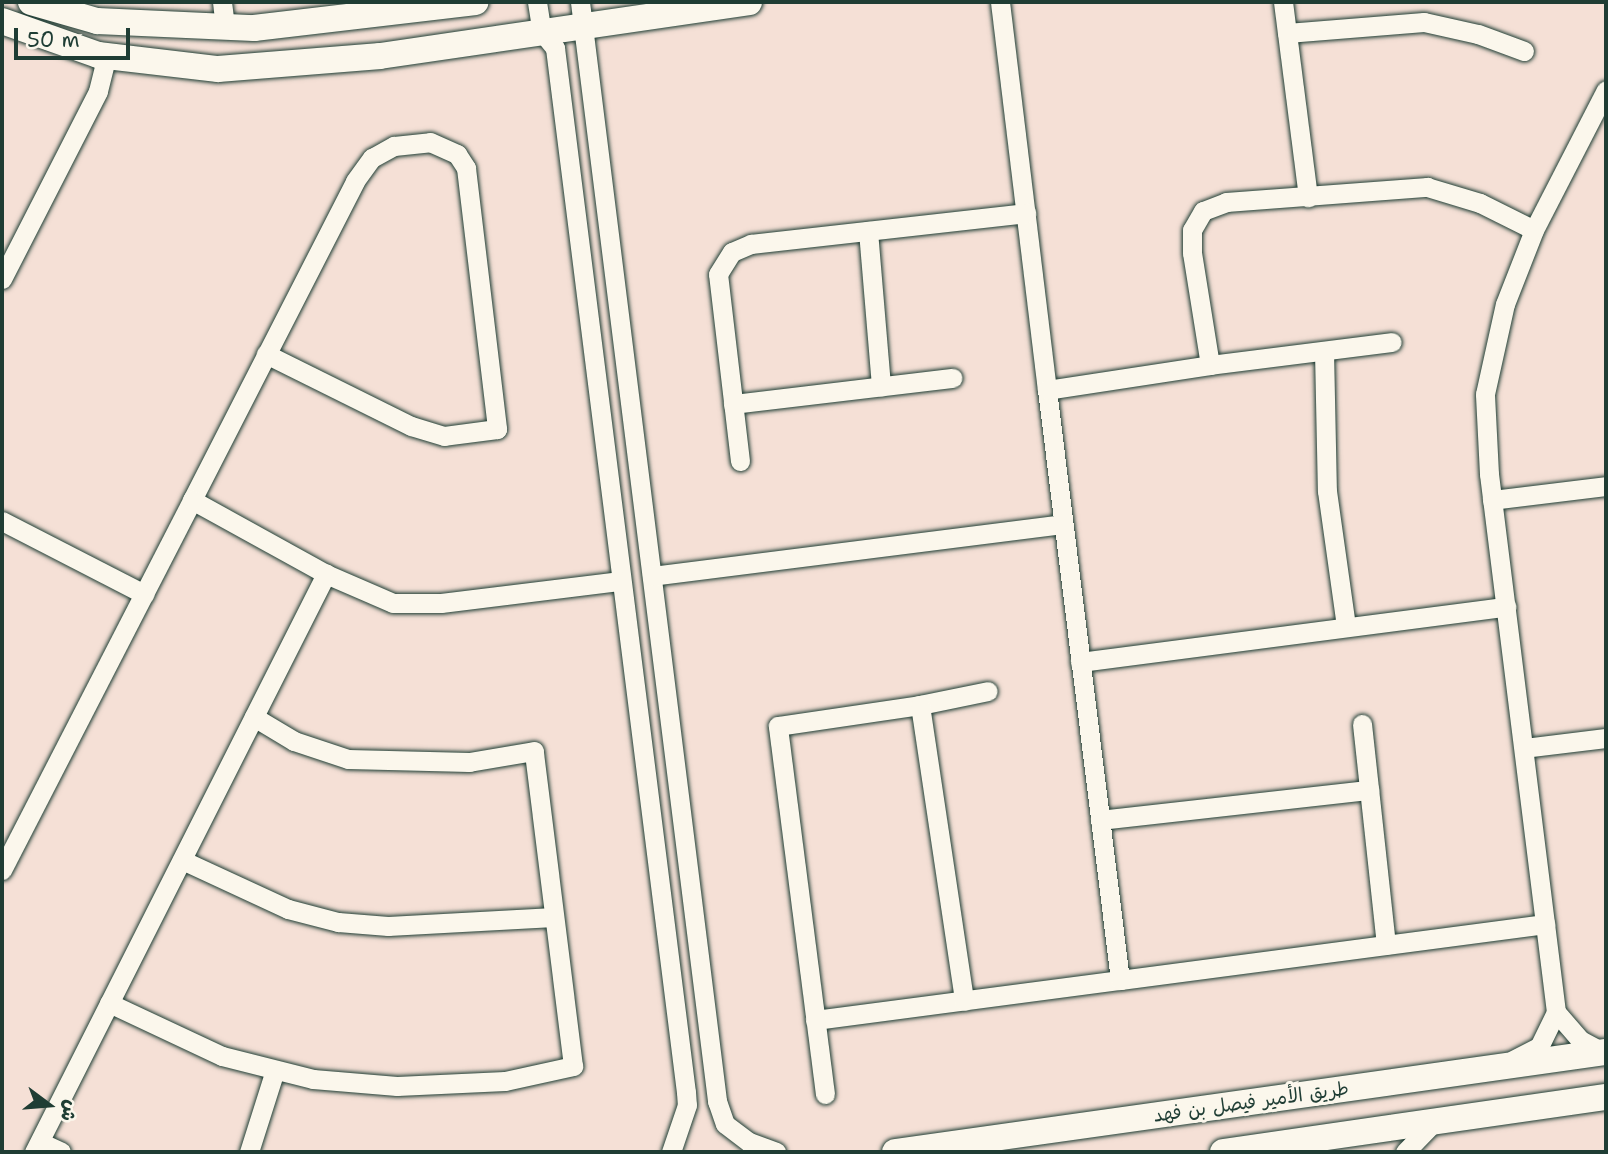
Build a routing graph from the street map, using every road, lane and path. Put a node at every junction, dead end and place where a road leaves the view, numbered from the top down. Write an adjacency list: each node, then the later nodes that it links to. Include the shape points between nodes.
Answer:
1 (31, 2): 8 (main road, via 96,21)
2 (475, 2): 8 (main road)
3 (537, 2): 10 (street)
4 (749, 2): 7 (main road)
5 (1000, 2): 16 (street)
6 (1283, 2): 11 (street)
7 (581, 14): 10 (main road); 35 (street)
8 (223, 15)
9 (2, 21): 13 (main road)
10 (542, 32): 13 (main road, via 380,56 218,69); 36 (street, via 555,48)
11 (1287, 33): 12 (street, via 1424,22 1478,34); 15 (street)
12 (1524, 51)
13 (107, 56): 19 (street, via 98,91)
14 (1606, 90): 17 (street)
15 (1308, 197): 17 (street, via 1385,187 1427,187 1480,203); 23 (street, via 1226,202 1203,211 1192,230 1192,253)
16 (1026, 213): 18 (street); 26 (street)
17 (1534, 230): 31 (street, via 1505,304 1485,394)
18 (868, 231): 25 (street); 27 (street, via 751,244 724,260 718,274)
19 (2, 279)
20 (1392, 342): 21 (street)
21 (1324, 351): 23 (street); 39 (street, via 1327,491)
22 (266, 354): 22 (street, via 355,181 372,158 394,146 430,142 457,154 466,168 497,429 444,436 411,426); 30 (street)
23 (1210, 365): 26 (street)
24 (952, 378): 25 (street)
25 (881, 386): 27 (street)
26 (1047, 390): 33 (street)
27 (733, 404): 28 (street)
28 (740, 461)
29 (1606, 486): 31 (street)
30 (192, 500): 34 (street); 37 (street)
31 (1492, 500): 38 (street)
32 (2, 521): 37 (street)
33 (1063, 524): 35 (street); 40 (street)
34 (326, 574): 36 (street, via 393,603 441,603); 43 (street)
35 (652, 576): 56 (street)
36 (621, 581): 51 (street)
37 (144, 594): 50 (street)
38 (1506, 607): 39 (street); 46 (street)
39 (1346, 627): 40 (street)
40 (1080, 662): 48 (street)
41 (988, 691): 42 (street)
42 (920, 705): 57 (street); 60 (street, via 778,726)
43 (254, 717): 49 (street); 52 (street, via 294,741 348,759 469,762 534,751)
44 (1362, 724): 47 (street)
45 (1606, 738): 46 (street)
46 (1524, 748): 53 (street)
47 (1369, 790): 48 (street); 54 (street)
48 (1100, 820): 55 (street)
49 (182, 860): 52 (street, via 288,909 338,922 388,926); 58 (street)
50 (3, 865)
51 (662, 904): 56 (street, via 676,931 685,989 694,1000); 71 (street, via 687,1105)
52 (554, 917): 63 (street, via 573,1066 505,1080 397,1086 313,1079)
53 (1545, 924): 54 (street); 59 (street)
54 (1386, 945): 55 (street)
55 (1120, 980): 57 (street)
56 (704, 996): 72 (street, via 717,1101 725,1124 749,1142)
57 (964, 1001): 60 (street)
58 (110, 1003): 63 (street, via 222,1056); 67 (street)
59 (1556, 1012): 61 (street, via 1580,1040); 62 (street, via 1539,1047)
60 (815, 1020): 64 (street)
61 (1605, 1052): 62 (main road, طريق الأمير فيصل بن فهد)
62 (1499, 1067): 73 (main road, طريق الأمير فيصل بن فهد)
63 (275, 1070): 70 (street)
64 (825, 1094)
65 (1606, 1097): 66 (main road)
66 (1433, 1122): 68 (main road); 75 (street)
67 (37, 1147): 69 (street)
68 (1282, 1148): 74 (main road)
69 (61, 1152)
70 (249, 1152)
71 (671, 1152)
72 (776, 1152)
73 (895, 1152)
74 (1223, 1152)
75 (1405, 1152)

